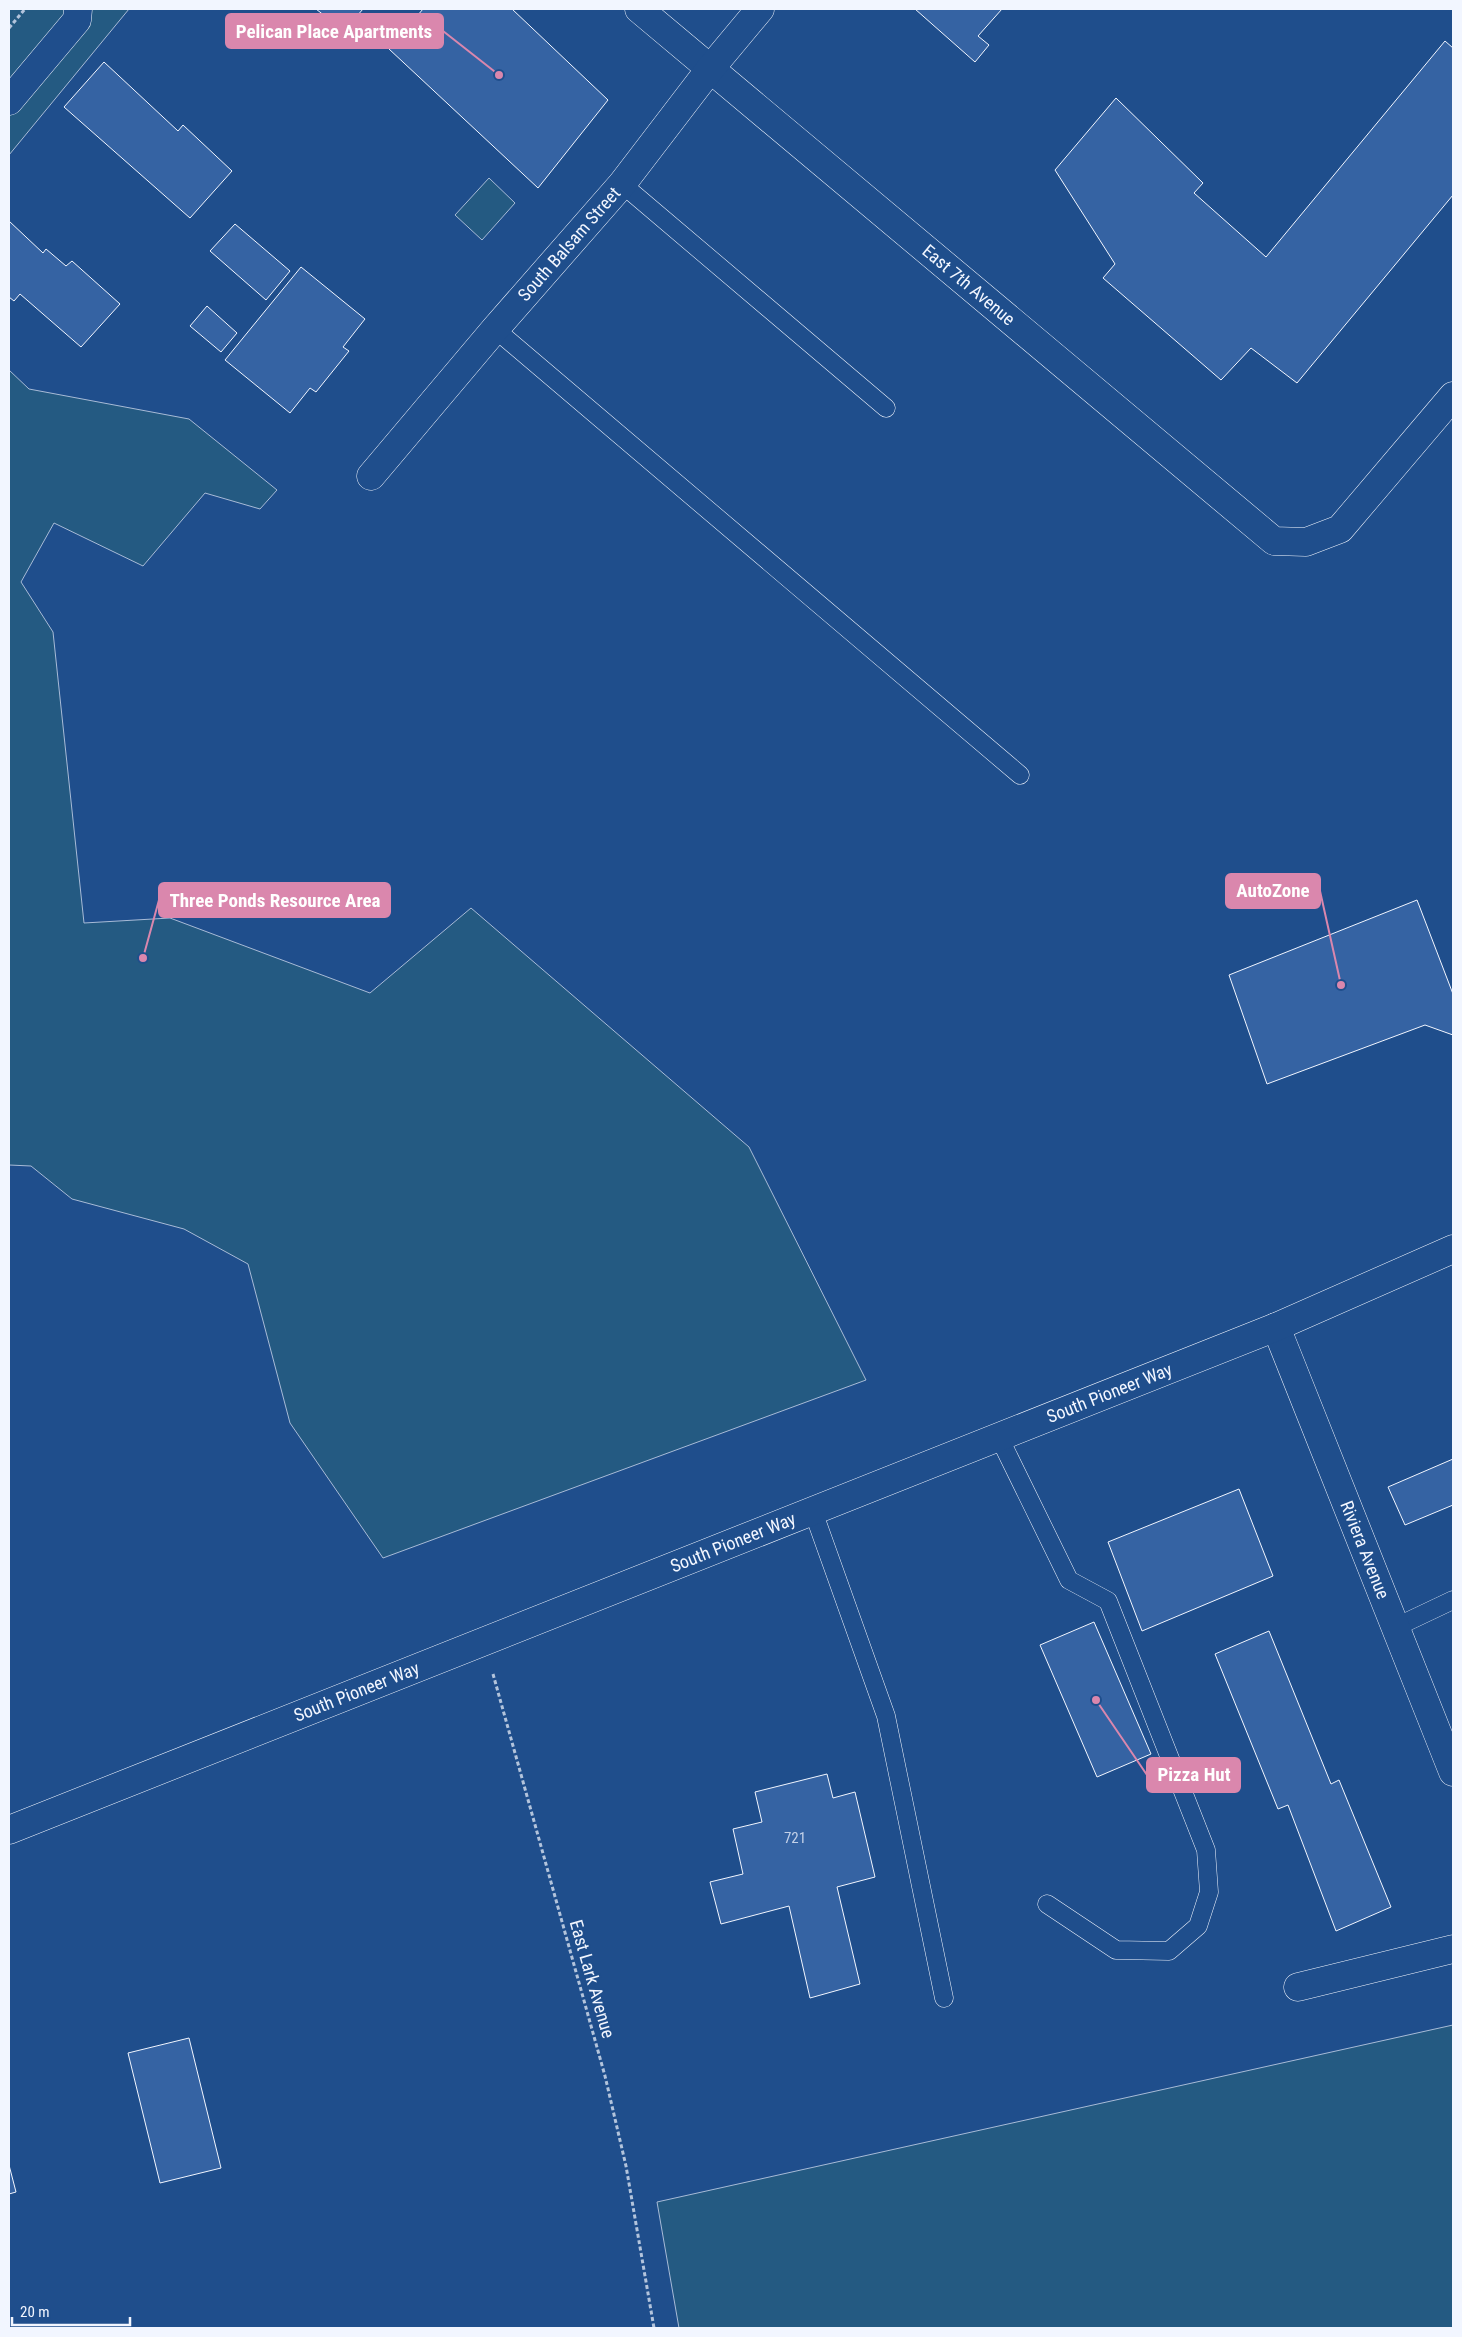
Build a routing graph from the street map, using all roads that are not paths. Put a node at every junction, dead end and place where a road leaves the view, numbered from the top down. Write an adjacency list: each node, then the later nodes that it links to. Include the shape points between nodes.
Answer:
1 (78, 9): 5 (street, via 77,20)
2 (639, 9): 4 (street, East 7th Avenue)
3 (760, 9): 4 (street, South Balsam Street)
4 (710, 69): 6 (street, South Balsam Street); 8 (street, East 7th Avenue, via 1274,541 1306,542 1340,529)
5 (9, 101)
6 (622, 184): 7 (street, South Balsam Street); 9 (lane)
7 (495, 329): 10 (street, South Balsam Street); 11 (lane)
8 (1453, 396)
9 (886, 408)
10 (372, 476)
11 (1020, 775)
12 (1453, 1249): 13 (street, South Pioneer Way)
13 (1276, 1327): 14 (street, South Pioneer Way); 17 (street, Riviera Avenue)
14 (999, 1437): 15 (street, South Pioneer Way); 20 (lane, via 1069,1580 1108,1601 1206,1850 1209,1892 1198,1926 1169,1951 1116,1950)
15 (813, 1511): 19 (street, South Pioneer Way); 23 (lane, via 886,1716)
16 (1453, 1600): 17 (lane)
17 (1396, 1627): 18 (street, Riviera Avenue)
18 (1453, 1772)
19 (9, 1830)
20 (1048, 1904)
21 (1453, 1950): 22 (street)
22 (1298, 1987)
23 (944, 1998)

